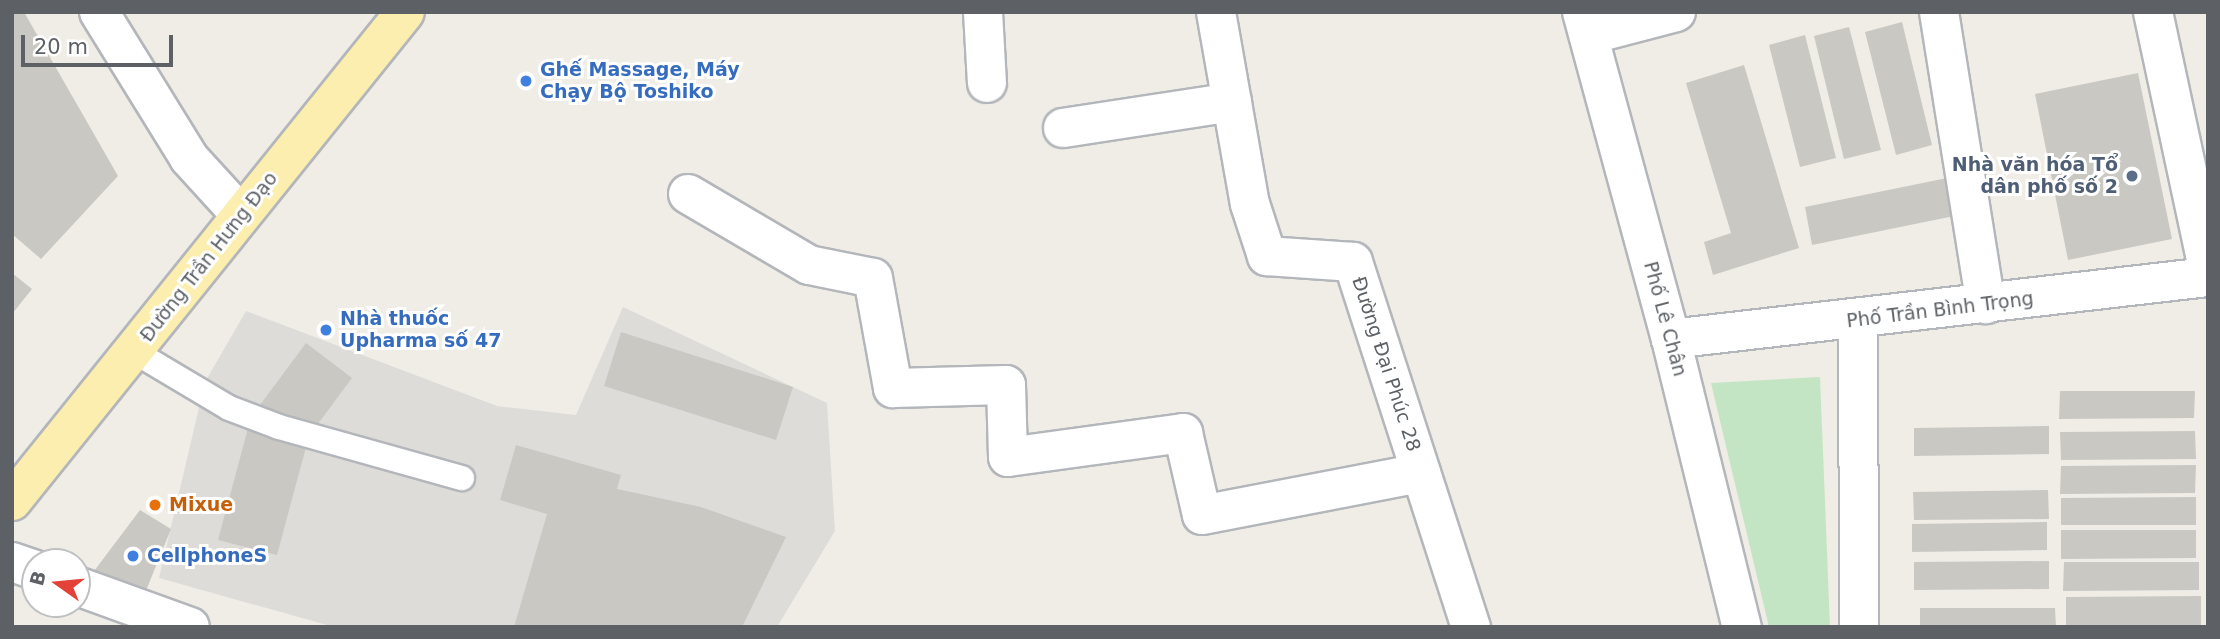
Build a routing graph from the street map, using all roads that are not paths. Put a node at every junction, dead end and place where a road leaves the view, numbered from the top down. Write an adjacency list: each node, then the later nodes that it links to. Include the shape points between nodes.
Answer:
1 (99, 12): 13 (street, via 189,158)
2 (405, 12): 13 (main road, Đường Trần Hưng Đạo)
3 (983, 12): 9 (street)
4 (1216, 12): 10 (street, Đường Đại Phúc 28)
5 (1675, 12): 8 (street)
6 (1939, 12): 16 (street)
7 (2153, 12): 14 (street)
8 (1586, 24): 18 (street, Phố Lê Chân)
9 (987, 83)
10 (1232, 102): 11 (street); 20 (street, Đường Đại Phúc 28, via 1250,204 1267,256 1353,262)
11 (1063, 128)
12 (688, 194): 20 (street, via 809,265 873,278 893,388 1006,385 1008,457 1183,433 1202,515)
13 (241, 215): 19 (main road, Đường Trần Hưng Đạo)
14 (2208, 269)
15 (2208, 277): 16 (street, Phố Trần Bình Trọng)
16 (1986, 304): 17 (street, Phố Trần Bình Trọng)
17 (1858, 320): 18 (street, Phố Trần Bình Trọng); 27 (street)
18 (1671, 339): 26 (street, Phố Lê Chân)
19 (135, 352): 21 (lane, via 229,408 279,427); 22 (main road, Đường Trần Hưng Đạo)
20 (1421, 473): 25 (street, Đường Đại Phúc 28)
21 (462, 478)
22 (12, 501)
23 (91, 591): 24 (street)
24 (190, 627)
25 (1471, 627)
26 (1742, 627)
27 (1859, 627)

